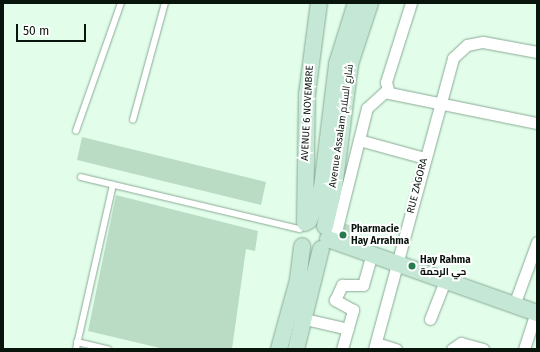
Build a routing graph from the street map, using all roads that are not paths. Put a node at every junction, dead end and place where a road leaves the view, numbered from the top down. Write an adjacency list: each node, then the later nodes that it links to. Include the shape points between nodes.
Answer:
1 (121, 3): 12 (lane)
2 (165, 3): 10 (lane)
3 (319, 3): 17 (street, AVENUE 6 NOVEMBRE, via 307,94)
4 (356, 3): 17 (street, Avenue Assalam شارع السلام, via 337,64)
5 (370, 3): 19 (street, Avenue Assalam شارع السلام, via 350,64)
6 (411, 3): 8 (street)
7 (537, 52): 9 (street, RUE ZAGORA, via 483,42 467,45 453,58)
8 (387, 90): 9 (street); 13 (street, via 370,102)
9 (440, 106): 11 (street); 14 (street, RUE ZAGORA)
10 (133, 120)
11 (537, 123)
12 (76, 131)
13 (359, 140): 14 (street); 19 (street)
14 (424, 158): 23 (street, RUE ZAGORA)
15 (81, 177): 16 (lane)
16 (113, 185): 18 (lane); 30 (lane)
17 (311, 197): 18 (street, Avenue Assalam شارع السلام)
18 (305, 224): 19 (street); 21 (street)
19 (327, 239): 21 (street, via 309,251); 22 (street); 27 (street, Avenue Assalam شارع السلام)
20 (537, 242): 25 (street)
21 (302, 246): 34 (street, via 298,280)
22 (372, 254): 23 (street); 29 (street, via 363,285 344,284 337,295 336,303 353,310)
23 (397, 264): 24 (street); 31 (street, RUE ZAGORA)
24 (445, 281): 25 (street); 28 (street)
25 (514, 305): 26 (street)
26 (536, 313): 40 (street)
27 (305, 319): 29 (street); 35 (street, Avenue Assalam شارع السلام)
28 (430, 319)
29 (348, 329): 36 (street)
30 (77, 342): 32 (lane); 33 (lane)
31 (375, 346): 37 (street)
32 (76, 349)
33 (108, 349)
34 (279, 349)
35 (296, 349)
36 (342, 349)
37 (396, 349)
38 (452, 349): 39 (street, via 461,343)
39 (483, 349)
40 (524, 349)

